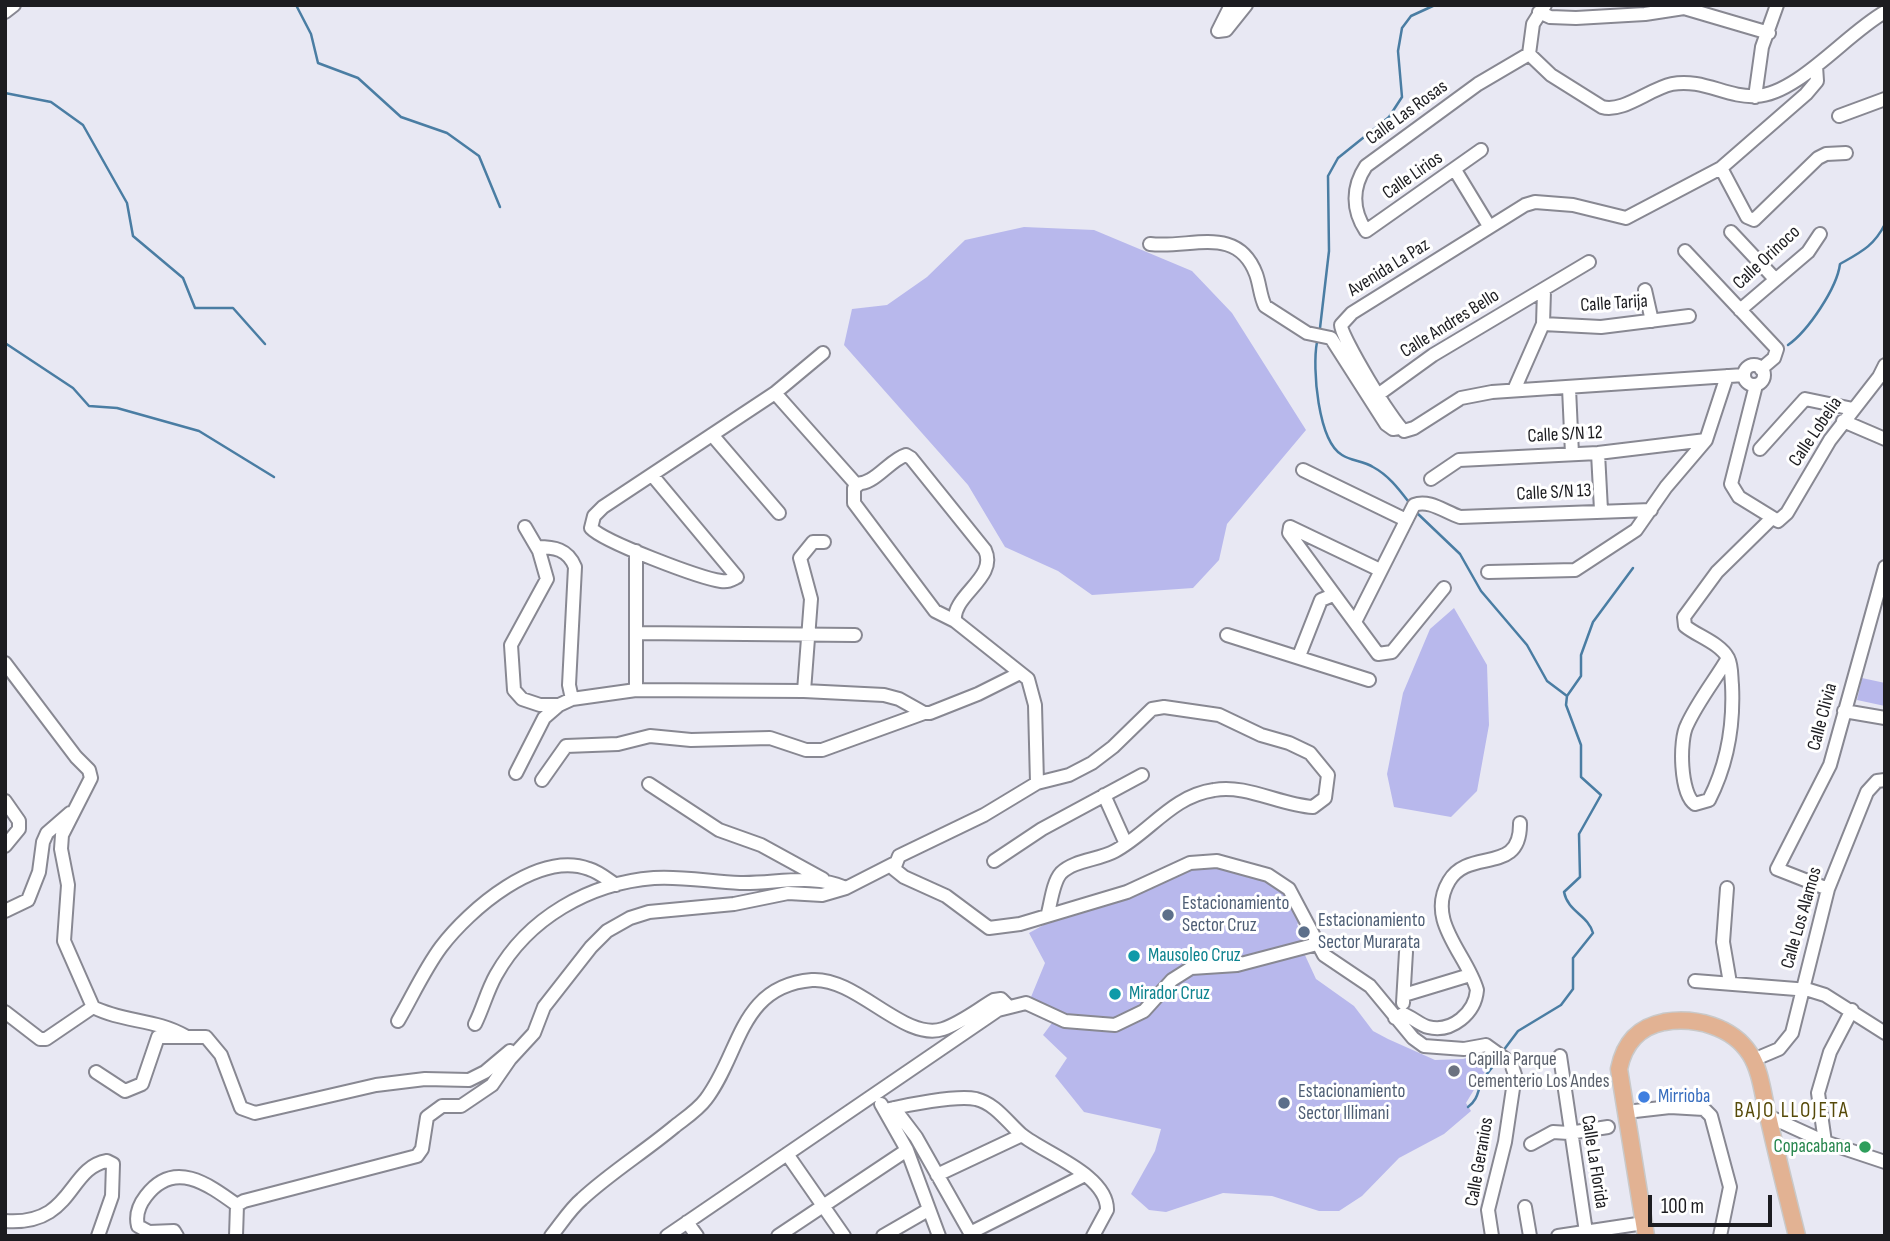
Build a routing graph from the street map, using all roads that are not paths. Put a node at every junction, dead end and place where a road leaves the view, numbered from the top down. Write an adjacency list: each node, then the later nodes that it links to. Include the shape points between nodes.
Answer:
1 (14, 5): 6 (street)
2 (1231, 5): 3 (street, via 1218,31 1226,30)
3 (1246, 5)
4 (1777, 5): 8 (street)
5 (1542, 9): 8 (street, via 1550,17 1576,18 1684,8); 9 (street, via 1533,24)
6 (5, 12)
7 (1883, 17): 10 (street, via 1844,40)
8 (1769, 33): 11 (street, via 1756,73)
9 (1529, 54): 11 (street, via 1551,75 1606,108 1677,83); 19 (street, Calle Las Rosas, via 1478,84 1366,166 1359,177 1355,207)
10 (1816, 66): 11 (street, via 1785,88); 16 (street, Avenida La Paz, via 1819,76 1814,86)
11 (1755, 97)
12 (1885, 99): 13 (street)
13 (1839, 116)
14 (1481, 150): 17 (street, Calle Lirios)
15 (1846, 153): 16 (street, via 1818,158 1754,220 1747,217)
16 (1721, 168): 18 (street, Avenida La Paz, via 1626,218 1573,205 1535,202)
17 (1455, 170): 18 (street); 19 (street, Calle Lirios)
18 (1489, 226): 41 (street, Avenida La Paz, via 1345,318 1341,333)
19 (1366, 232)
20 (1731, 232): 25 (street)
21 (1820, 234): 25 (street, Calle Orinoco, via 1808,252)
22 (1150, 244): 44 (street, via 1234,245 1255,272 1265,306 1307,333 1331,338 1386,424)
23 (1685, 251): 28 (street)
24 (1589, 262): 26 (street, Calle Andres Bello)
25 (1775, 279): 28 (street, Calle Orinoco)
26 (1544, 290): 31 (street); 41 (street, Calle Andres Bello, via 1433,355)
27 (1645, 290): 30 (street)
28 (1740, 310): 34 (street, via 1777,349 1774,359)
29 (1689, 316): 30 (street, Calle Tarija)
30 (1652, 321): 31 (street, Calle Tarija, via 1601,327)
31 (1542, 324): 39 (street)
32 (823, 353): 40 (street)
33 (1885, 365): 42 (street, Calle Lobelia)
34 (1761, 369): 35 (street, via 1751,366); 37 (street, via 1763,377)
35 (1744, 375): 36 (street); 37 (street, via 1747,383)
36 (1727, 376): 38 (street); 47 (street)
37 (1756, 385): 59 (street, via 1731,484 1739,496)
38 (1569, 387): 39 (street); 50 (street)
39 (1514, 390): 44 (street, via 1461,398 1409,431)
40 (775, 393): 45 (street); 54 (street)
41 (1379, 394): 44 (street, Avenida La Paz)
42 (1853, 409): 43 (street, Calle Lobelia); 48 (street, via 1805,399)
43 (1843, 421): 46 (street); 59 (street, Calle Lobelia)
44 (1399, 428)
45 (713, 436): 52 (street); 57 (street)
46 (1885, 439)
47 (1706, 440): 49 (street, Calle S/N 12); 56 (street)
48 (1760, 449)
49 (1598, 453): 50 (street, Calle S/N 12); 55 (street)
50 (1572, 454): 53 (street, Calle S/N 12, via 1459,460)
51 (1303, 470): 58 (street)
52 (652, 475): 63 (street, via 603,507 592,522 591,528 600,537); 63 (street, via 737,577 710,579)
53 (1431, 479)
54 (859, 484): 70 (street, via 853,488 854,503 935,611); 70 (street, via 906,455 985,550 984,572 958,606)
55 (1601, 510): 56 (street, Calle S/N 13); 58 (street, Calle S/N 13, via 1460,517 1421,502 1413,505)
56 (1651, 510): 66 (street, via 1636,530 1583,568)
57 (779, 513)
58 (1406, 520): 65 (street)
59 (1776, 520): 77 (street, Calle Lobelia, via 1717,572 1684,617 1685,626)
60 (525, 527): 62 (street)
61 (824, 542): 73 (street, via 813,542 800,558 811,599)
62 (537, 547): 83 (street, via 564,551 575,566); 84 (street, via 547,579 510,645 512,683 516,694 529,703)
63 (636, 551): 72 (street)
64 (1885, 567): 69 (street, Calle Clivia)
65 (1380, 570): 68 (street, via 1290,527 1289,533); 71 (street)
66 (1488, 572)
67 (1444, 588): 71 (street, via 1385,655 1378,654)
68 (1333, 595): 71 (street); 76 (street, via 1321,600)
69 (1881, 601): 85 (street, Calle Clivia)
70 (955, 621): 79 (street)
71 (1354, 622)
72 (636, 633): 73 (street); 81 (street)
73 (808, 634): 74 (street); 82 (street)
74 (855, 635)
75 (1227, 635): 76 (street)
76 (1299, 656): 80 (street)
77 (1728, 658): 77 (street, via 1685,726 1684,779 1686,794 1695,804 1709,800 1728,750 1733,715)
78 (5, 663): 96 (street, via 89,770 91,778)
79 (1020, 673): 86 (street, via 960,702); 92 (street, via 1033,693)
80 (1369, 680)
81 (636, 690): 82 (street); 83 (street)
82 (804, 691): 86 (street, via 884,695)
83 (572, 699): 84 (street)
84 (559, 705): 88 (street, via 544,718)
85 (1844, 710): 87 (street); 106 (street, Calle Clivia, via 1830,765 1777,869)
86 (924, 713): 90 (street, via 822,750 806,750 771,738 650,736 618,744 566,746)
87 (1885, 718)
88 (516, 773)
89 (1142, 775): 94 (street)
90 (542, 780)
91 (1885, 780): 106 (street, Calle Los Alamos, via 1877,781 1867,792)
92 (1037, 783): 98 (street, via 1092,763 1152,709 1164,707 1219,715 1289,743 1310,753 1328,775 1325,798 1313,807 1236,789 1216,789 1166,810); 101 (street, via 984,815 899,856)
93 (649, 784): 102 (street, via 719,831 761,845)
94 (1104, 795): 98 (street); 100 (street)
95 (5, 801): 99 (street, via 19,821 19,829)
96 (75, 808): 107 (street, via 47,833 28,900); 117 (street, via 62,835 68,884 64,941)
97 (1520, 823): 111 (street, via 1514,849 1459,871 1442,896 1447,931)
98 (1126, 844): 108 (street, via 1064,870)
99 (5, 846)
100 (995, 861)
101 (893, 864): 104 (street); 108 (street, via 896,872 946,896 989,928 1020,924)
102 (826, 881): 103 (street, via 656,878); 104 (street)
103 (616, 885): 121 (street, via 587,867 564,866 540,871 503,890 471,913 442,946); 122 (street, via 572,901 528,934 497,972)
104 (846, 888): 125 (street, via 822,895 788,893 630,918 591,947 544,1007)
105 (1727, 888): 113 (street, via 1723,942)
106 (1828, 889): 114 (street, Calle Los Alamos)
107 (5, 911)
108 (1048, 913): 109 (street, via 1148,885 1190,863 1217,861 1268,875 1289,889)
109 (1317, 944): 116 (street, via 1237,965 1191,968 1172,980 1144,1011 1115,1026 1065,1021 1026,1003); 120 (street, via 1324,955 1370,986)
110 (1406, 952): 115 (street)
111 (1470, 975): 115 (street); 120 (street, via 1477,995 1460,1021 1439,1029)
112 (1695, 981): 113 (street)
113 (1730, 983): 114 (street)
114 (1801, 991): 118 (street, via 1825,995); 127 (street, Calle Los Alamos, via 1792,1033 1779,1049)
115 (1404, 995): 120 (street)
116 (1009, 1006): 129 (street); 156 (street, via 1001,999 994,1000 933,1031 913,1026 864,997 823,980 774,991 743,1023 705,1101 580,1200)
117 (93, 1007): 119 (street, via 46,1039); 124 (street, via 163,1025)
118 (1852, 1010): 123 (street); 136 (street, via 1830,1052 1818,1093)
119 (5, 1012)
120 (1399, 1016): 164 (street, Calle Geranios, via 1424,1046 1464,1049 1486,1045 1511,1063 1515,1075 1505,1142 1488,1210)
121 (398, 1021)
122 (475, 1024)
123 (1885, 1033)
124 (185, 1036): 125 (street, via 211,1040 229,1072 241,1108 255,1113 376,1085 469,1080); 128 (street, via 158,1037 137,1089 125,1091)
125 (526, 1042): 143 (street, via 492,1085 470,1101 434,1110 427,1117 417,1156)
126 (1560, 1056): 134 (street, Calle La Florida)
127 (1749, 1062): 131 (main road, via 1728,1044 1703,1033 1668,1031 1650,1037 1635,1050 1630,1066); 132 (main road)
128 (96, 1072)
129 (875, 1095): 130 (street); 139 (street)
130 (890, 1109): 135 (street, via 971,1098 995,1110); 138 (street); 141 (street)
131 (1630, 1112): 150 (main road); 167 (street, via 1670,1107 1704,1109 1711,1115 1730,1187)
132 (1763, 1117): 136 (street); 147 (main road)
133 (1608, 1127): 134 (street)
134 (1569, 1133): 137 (street, via 1553,1132); 152 (street, Calle La Florida)
135 (1022, 1135): 141 (street); 142 (street)
136 (1825, 1142): 140 (street)
137 (1531, 1144)
138 (907, 1150): 144 (street); 146 (street)
139 (787, 1154): 144 (street); 149 (street)
140 (1885, 1162)
141 (937, 1175): 151 (street)
142 (1085, 1175): 151 (street); 163 (street, via 1108,1203)
143 (237, 1205): 154 (street, via 193,1178 173,1176 163,1181 143,1199 136,1220 149,1233 174,1231); 155 (street)
144 (824, 1205): 159 (street); 160 (street)
145 (1525, 1207): 165 (street)
146 (928, 1210): 161 (street); 162 (street)
147 (1787, 1217): 168 (main road); 169 (main road)
148 (5, 1221): 153 (street, via 27,1222 44,1216 91,1169 107,1161 113,1164 114,1185)
149 (687, 1222): 157 (street); 158 (street)
150 (1650, 1229): 152 (street)
151 (971, 1234)
152 (1578, 1234): 166 (street)
153 (98, 1236)
154 (177, 1236)
155 (236, 1236)
156 (551, 1236)
157 (667, 1236)
158 (697, 1236)
159 (778, 1236)
160 (844, 1236)
161 (883, 1236)
162 (939, 1236)
163 (1093, 1236)
164 (1492, 1236)
165 (1530, 1236)
166 (1558, 1236)
167 (1720, 1236)
168 (1787, 1236)
169 (1797, 1236)

